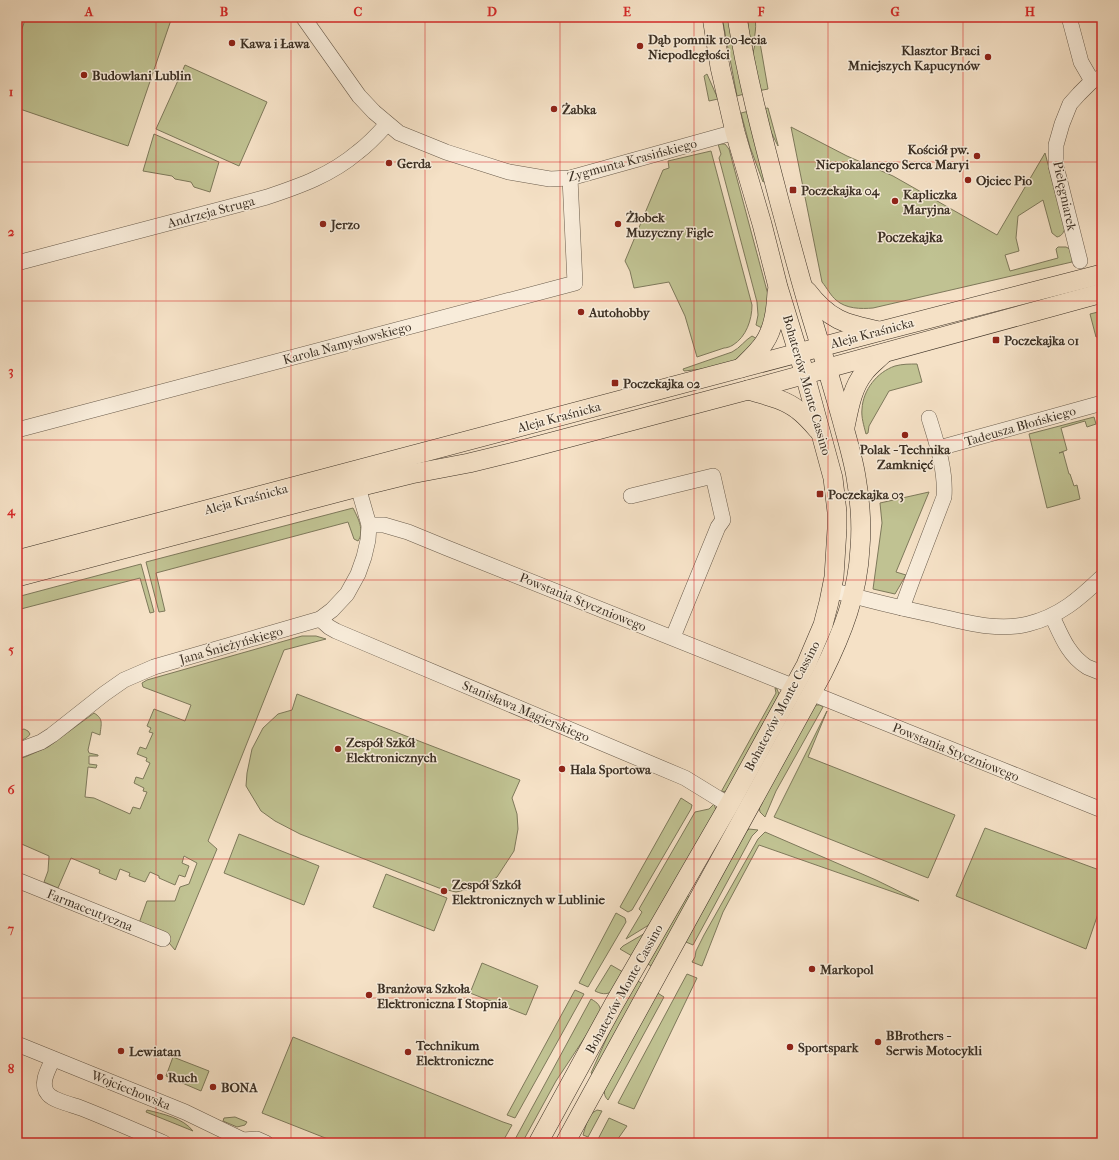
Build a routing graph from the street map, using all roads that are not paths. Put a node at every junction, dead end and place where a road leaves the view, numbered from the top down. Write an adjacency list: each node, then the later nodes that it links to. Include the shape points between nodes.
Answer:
1 (303, 17): 6 (street, Zygmunta Krasińskiego, via 359,96)
2 (712, 17): 7 (main road, Bohaterów Monte Cassino)
3 (737, 17): 13 (main road, Bohaterów Monte Cassino, via 760,131)
4 (1069, 17): 5 (street, via 1082,62)
5 (1097, 79): 9 (street, Pielęgniarek, via 1070,104 1056,145 1056,166)
6 (387, 124): 8 (street, Zygmunta Krasińskiego, via 399,132 446,152 509,172 550,179); 10 (street, Andrzeja Struga, via 359,152 340,166 299,187)
7 (735, 132): 8 (street, Zygmunta Krasińskiego); 14 (main road, Bohaterów Monte Cassino)
8 (570, 178): 26 (street, Karola Namysłowskiego, via 575,283)
9 (1080, 261): 11 (street, Pielęgniarek); 12 (street)
10 (17, 263)
11 (1075, 281): 12 (main road, Aleja Kraśnicka); 15 (main road, Aleja Kraśnicka)
12 (1101, 281): 18 (main road, Aleja Kraśnicka)
13 (802, 283): 15 (main road, via 817,303 832,316 860,327); 16 (main road, Bohaterów Monte Cassino)
14 (778, 287): 17 (main road, Bohaterów Monte Cassino); 19 (main road, via 772,327 767,338)
15 (880, 331): 16 (main road, Aleja Kraśnicka)
16 (821, 347): 17 (main road, Aleja Kraśnicka); 20 (main road, Bohaterów Monte Cassino)
17 (798, 353): 19 (main road, Aleja Kraśnicka); 21 (main road, Bohaterów Monte Cassino)
18 (885, 353): 20 (main road, Aleja Kraśnicka); 25 (main road, via 860,379 852,394)
19 (740, 369): 32 (main road, Aleja Kraśnicka)
20 (827, 369): 21 (main road, Aleja Kraśnicka); 25 (main road, Bohaterów Monte Cassino)
21 (805, 375): 22 (main road, Aleja Kraśnicka); 27 (main road, Bohaterów Monte Cassino)
22 (748, 390): 27 (main road, via 793,406); 29 (main road, Aleja Kraśnicka, via 476,461)
23 (1101, 407): 28 (street, Tadeusza Błońskiego)
24 (929, 418): 28 (street)
25 (844, 429): 36 (main road, Bohaterów Monte Cassino, via 856,476 860,514 860,547)
26 (17, 430)
27 (820, 433): 35 (main road, Bohaterów Monte Cassino, via 833,478 837,512 837,545)
28 (939, 448): 37 (street, via 945,483 944,497)
29 (358, 487): 31 (street, Jana Śnieżyńskiego); 33 (main road, Aleja Kraśnicka)
30 (631, 496): 40 (street, via 713,476 723,520)
31 (369, 525): 39 (street, Jana Śnieżyńskiego, via 367,544 358,574 347,594); 40 (street, Powstania Styczniowego, via 384,525 408,532)
32 (17, 560)
33 (17, 577)
34 (1102, 577): 38 (street, via 1076,601)
35 (831, 590): 36 (street); 42 (main road, Bohaterów Monte Cassino, via 819,636 806,666)
36 (853, 596): 37 (street); 42 (main road, Bohaterów Monte Cassino, via 836,644)
37 (902, 608): 38 (street, via 983,626 1000,627 1028,624)
38 (1052, 616): 41 (street, via 1067,648 1088,667)
39 (320, 620): 43 (street, Jana Śnieżyńskiego, via 154,667 120,683 41,742); 44 (street, Stanisława Magierskiego, via 336,631 685,778)
40 (673, 637): 42 (street, Powstania Styczniowego)
41 (1102, 673)
42 (803, 690): 44 (main road, Bohaterów Monte Cassino); 45 (street, Powstania Styczniowego); 54 (main road, Bohaterów Monte Cassino)
43 (17, 751)
44 (729, 805): 53 (main road, Bohaterów Monte Cassino)
45 (1102, 810)
46 (17, 880): 47 (street, Farmaceutyczna)
47 (163, 939)
48 (17, 1044): 49 (street, Wojciechowska)
49 (53, 1059): 50 (street, Wojciechowska, via 185,1112); 51 (street, via 44,1082 47,1094)
50 (245, 1141): 52 (street, Wojciechowska, via 257,1139)
51 (164, 1143)
52 (266, 1143)
53 (538, 1143)
54 (566, 1143)

